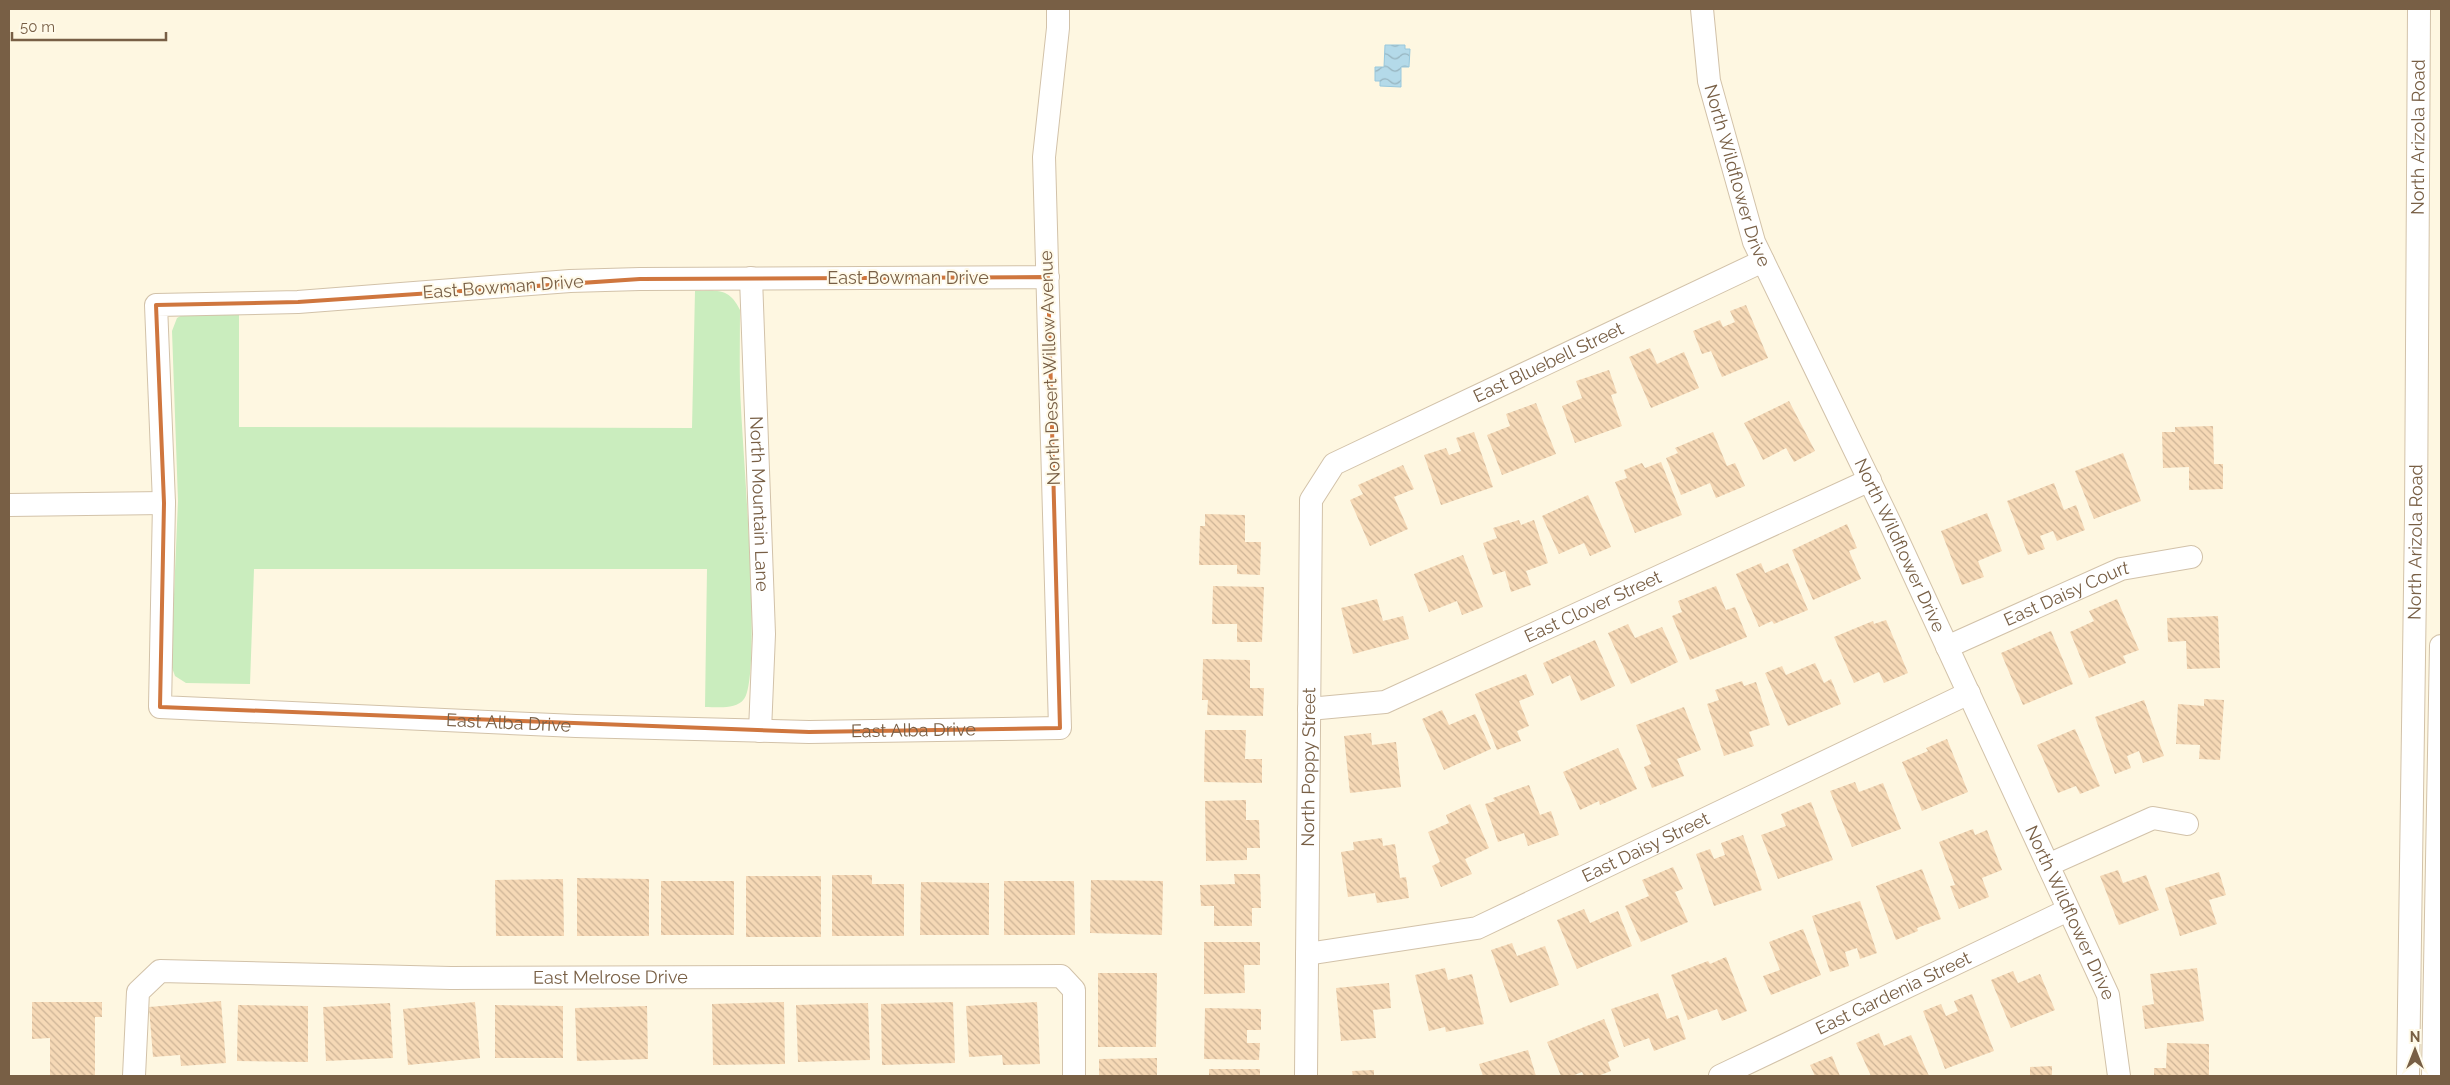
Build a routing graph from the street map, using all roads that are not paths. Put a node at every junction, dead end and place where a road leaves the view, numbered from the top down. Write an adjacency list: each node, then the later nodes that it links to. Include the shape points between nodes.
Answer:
1 (1058, 9): 5 (street, North Desert Willow Avenue, via 1044,157)
2 (1702, 9): 4 (street, North Wildflower Drive, via 1709,81 1754,242)
3 (2419, 9): 27 (street, North Arizola Road)
4 (1763, 260): 7 (street, East Bluebell Street); 8 (street, North Wildflower Drive)
5 (1048, 277): 6 (street, East Bowman Drive); 16 (street, North Desert Willow Avenue)
6 (751, 278): 9 (street, East Bowman Drive, via 570,281 298,302 156,305); 17 (street, North Mountain Lane, via 764,634)
7 (1334, 464): 15 (street, North Poppy Street, via 1311,500)
8 (1870, 480): 13 (street, North Wildflower Drive); 15 (street, East Clover Street, via 1386,702)
9 (164, 503): 10 (street); 17 (street, East Alba Drive, via 160,707)
10 (9, 505)
11 (2191, 557): 13 (street, East Daisy Court, via 2121,569)
12 (2441, 646): 28 (street)
13 (1947, 647): 14 (street, North Wildflower Drive)
14 (1969, 693): 19 (street, North Wildflower Drive); 21 (street, East Daisy Street, via 1477,928)
15 (1309, 709): 21 (street, North Poppy Street)
16 (1060, 728): 17 (street, East Alba Drive)
17 (760, 731)
18 (2187, 824): 19 (street, via 2153,818)
19 (2048, 865): 20 (street, North Wildflower Drive)
20 (2068, 910): 25 (street, East Gardenia Street); 26 (street, North Wildflower Drive, via 2108,995)
21 (1307, 954): 24 (street, North Poppy Street)
22 (134, 1076): 23 (street, East Melrose Drive, via 138,992 160,971 451,978 1060,976 1074,990)
23 (1074, 1076)
24 (1306, 1076)
25 (1720, 1076)
26 (2119, 1076)
27 (2408, 1076)
28 (2434, 1076)

